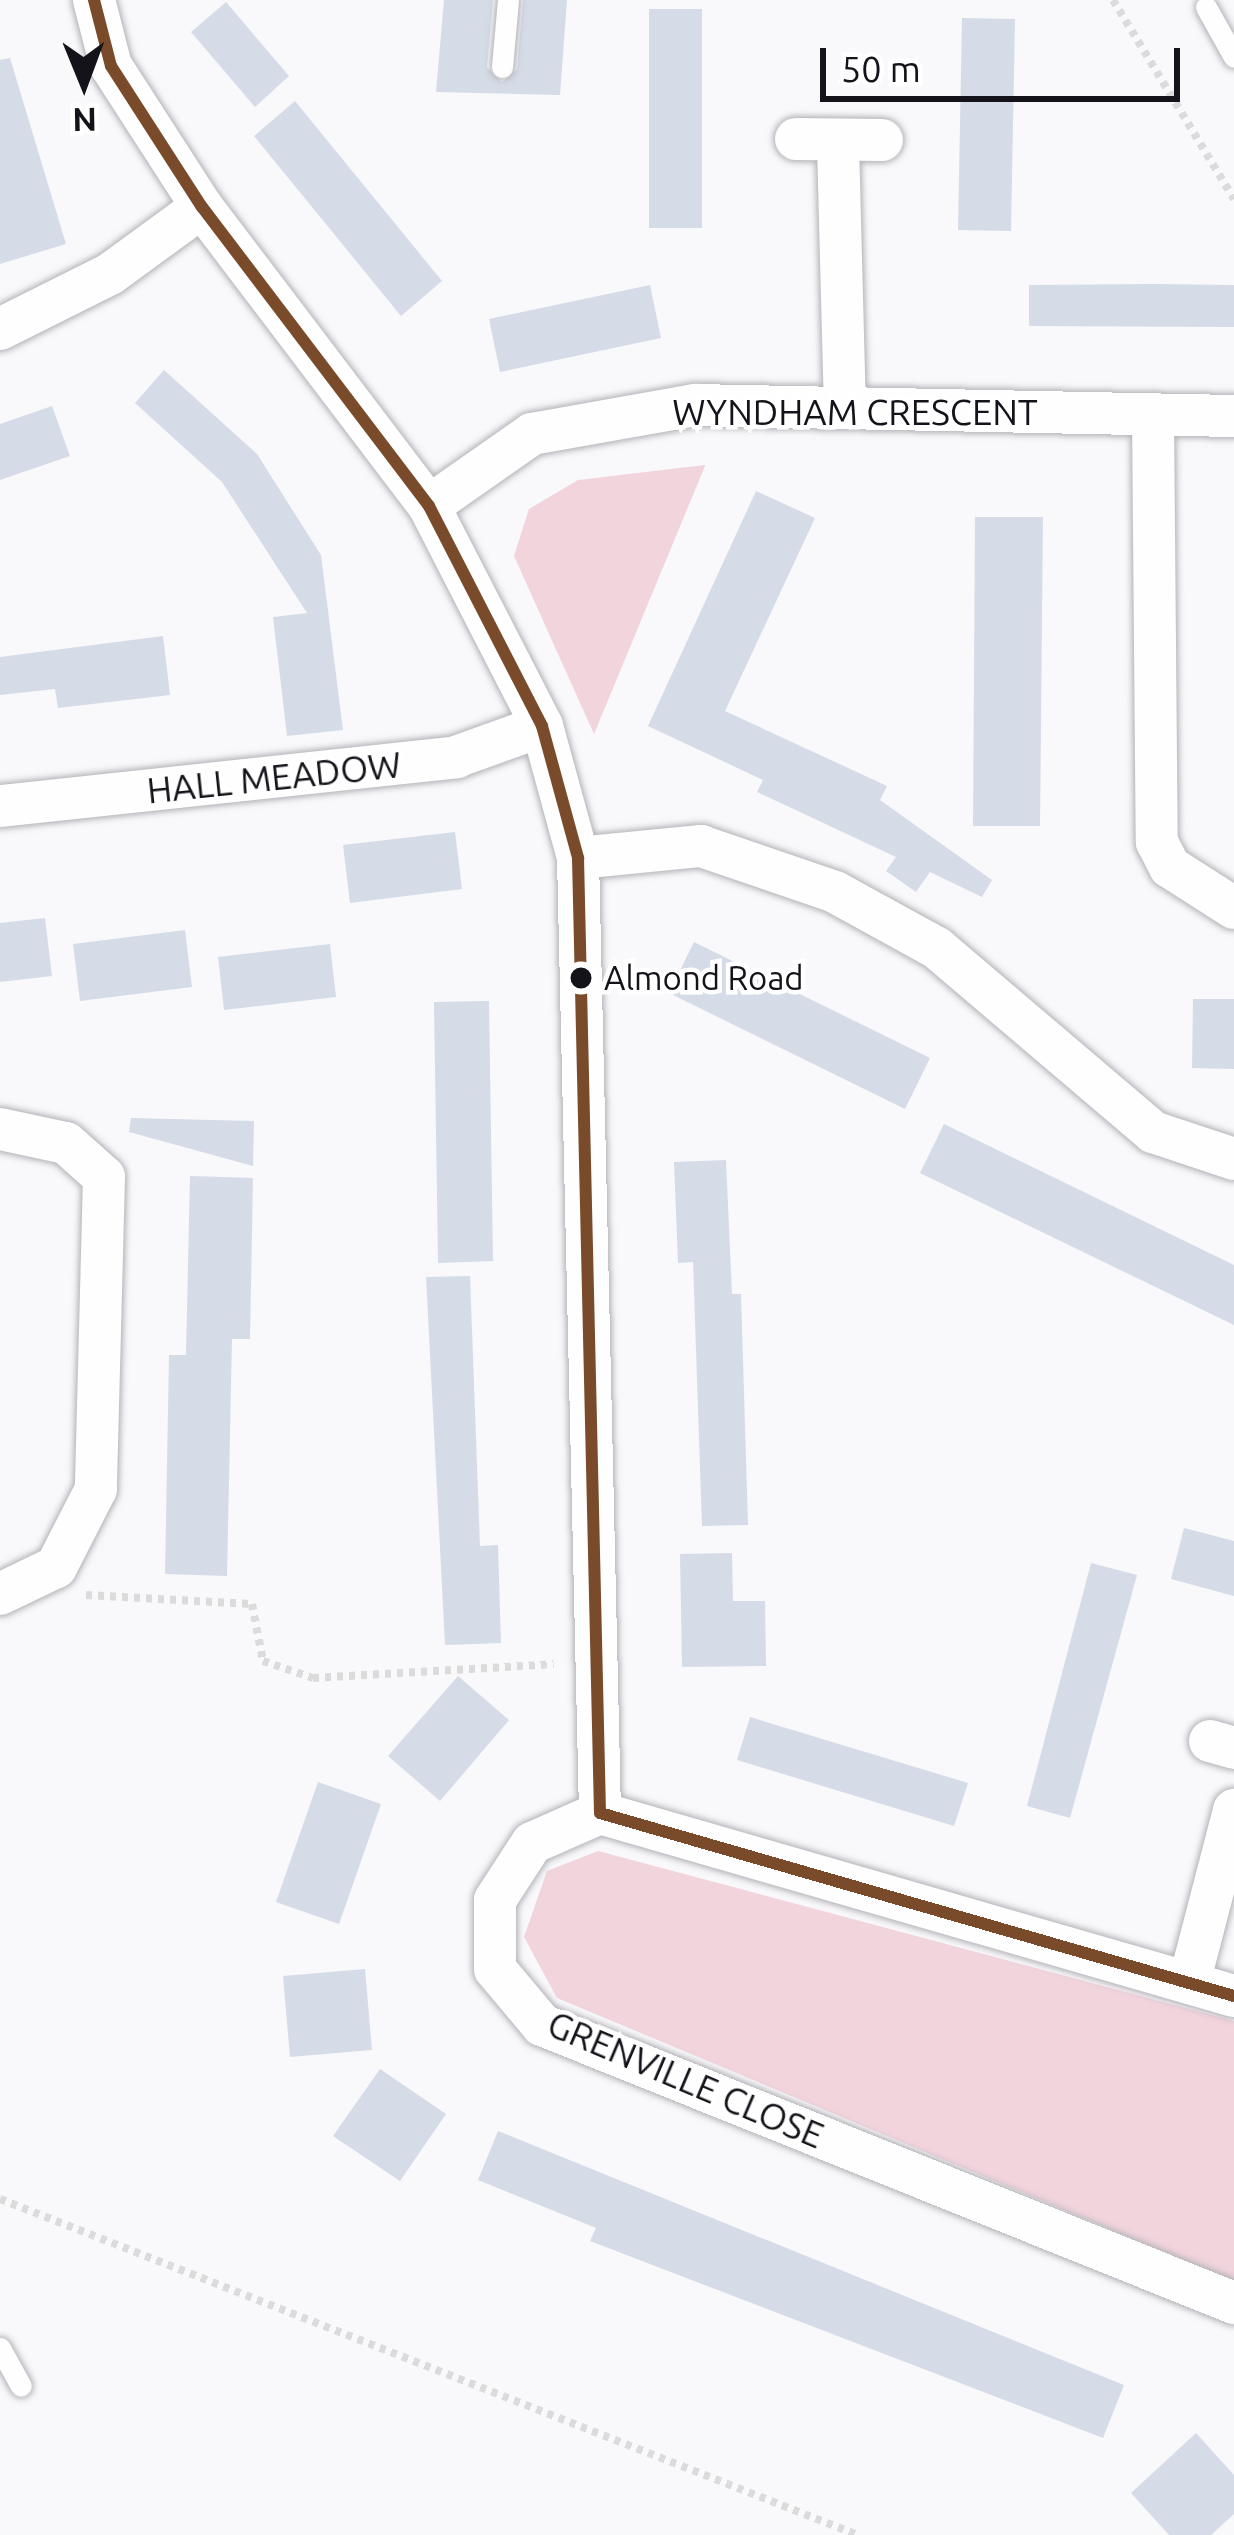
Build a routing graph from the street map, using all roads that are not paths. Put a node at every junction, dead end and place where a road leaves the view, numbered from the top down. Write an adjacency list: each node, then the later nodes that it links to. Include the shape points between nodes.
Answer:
1 (94, 0): 7 (street, via 111,66)
2 (508, 0): 5 (lane)
3 (1206, 7): 4 (lane)
4 (1234, 57)
5 (502, 67)
6 (881, 140): 9 (street, via 817,142)
7 (202, 207): 8 (street, via 110,274); 12 (street)
8 (0, 329)
9 (845, 406): 10 (street, WYNDHAM CRESCENT); 12 (street, WYNDHAM CRESCENT, via 695,405 532,434)
10 (1154, 415): 11 (street, WYNDHAM CRESCENT); 16 (street, via 1157,842 1170,867)
11 (1234, 416)
12 (430, 506): 13 (street)
13 (542, 726): 14 (street, HALL MEADOW, via 456,757); 15 (street)
14 (1, 806)
15 (578, 859): 18 (street, via 701,846 835,892 937,948 1153,1132); 21 (street)
16 (1234, 908)
17 (0, 1129): 19 (street, via 66,1143 104,1177 96,1490 56,1567)
18 (1234, 1159)
19 (0, 1594)
20 (1234, 1810): 22 (street)
21 (600, 1813): 22 (street); 24 (street, GRENVILLE CLOSE, via 532,1843 495,1900 495,1969 542,2025)
22 (1189, 1983): 23 (street)
23 (1234, 1996)
24 (1234, 2303)
25 (0, 2348): 26 (lane)
26 (21, 2386)

